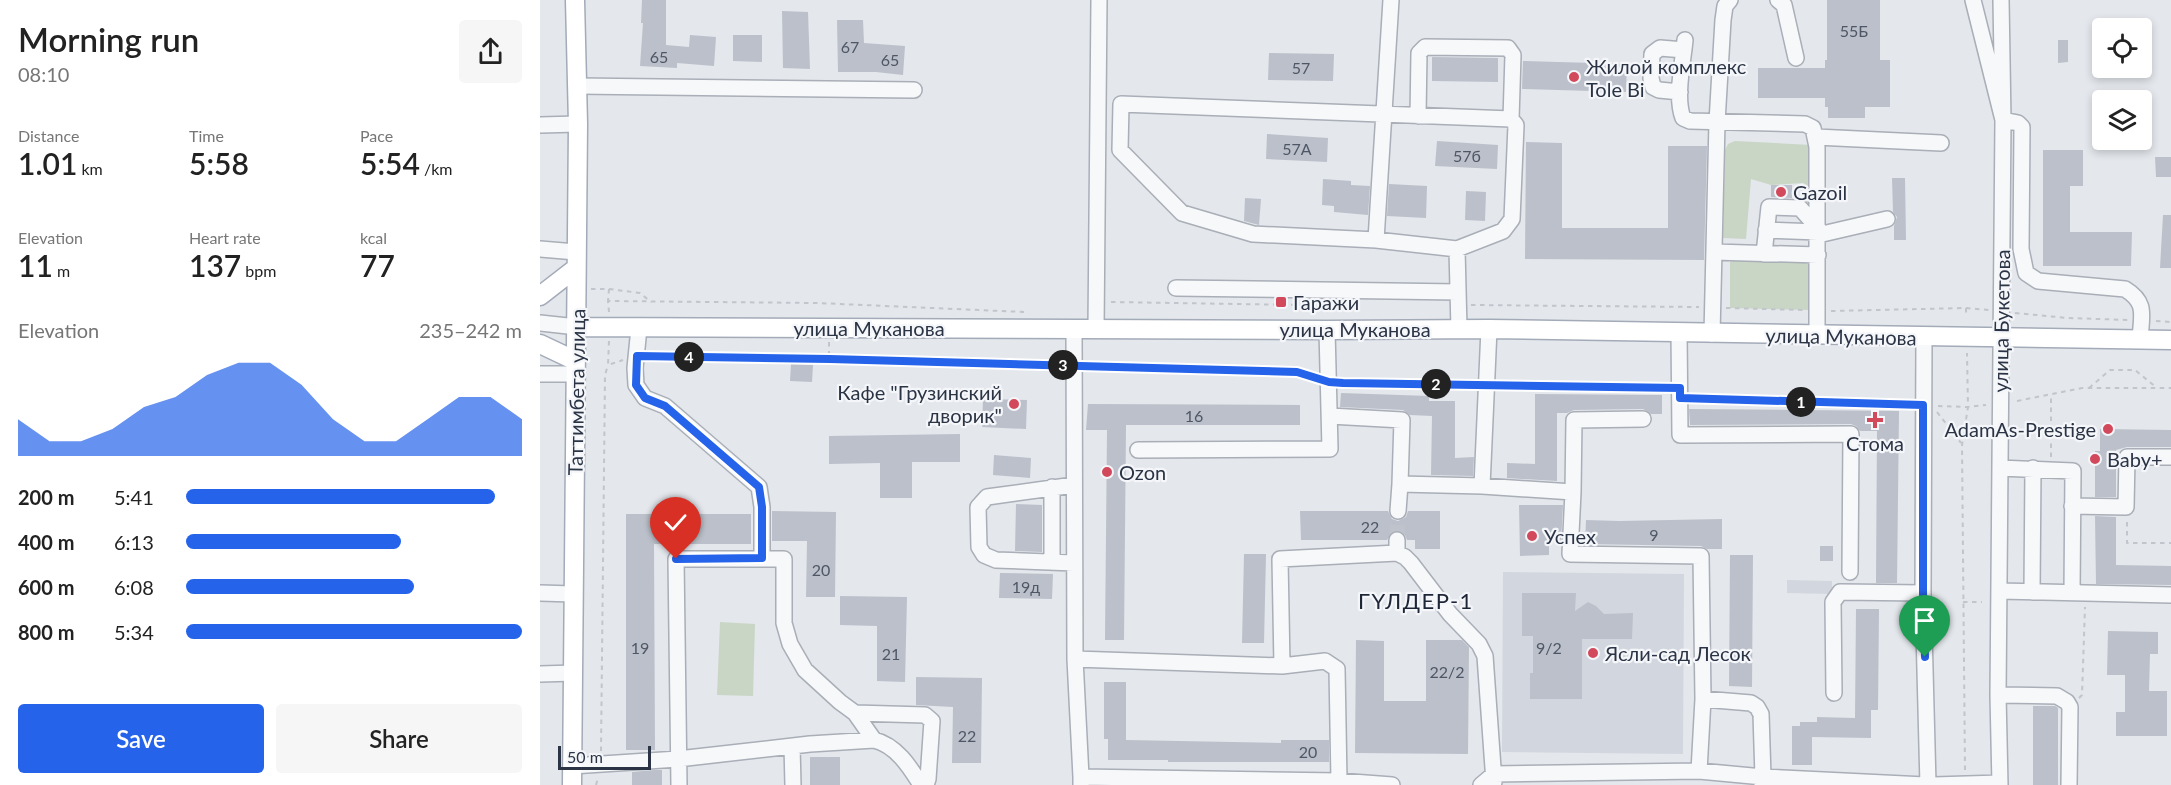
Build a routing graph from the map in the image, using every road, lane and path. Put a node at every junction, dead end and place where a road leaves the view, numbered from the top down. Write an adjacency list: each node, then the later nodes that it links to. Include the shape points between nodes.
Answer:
1 (575, 0): 9 (main road, Таттимбета улица)
2 (1099, 0): 47 (street)
3 (1390, 0): 12 (street)
4 (1730, 0): 16 (street, via 1723,20)
5 (1778, 0): 8 (street, via 1784,5)
6 (1973, 0): 15 (street)
7 (2001, 0): 15 (street, улица Букетова)
8 (1796, 58)
9 (577, 86): 10 (street); 17 (main road, Таттимбета улица)
10 (914, 90)
11 (1680, 92): 11 (street, via 1684,45 1660,48 1652,54 1653,87); 16 (street, via 1683,118)
12 (1385, 114): 13 (street); 24 (street); 24 (street, via 1121,104 1120,150 1182,213 1253,234)
13 (1418, 116): 14 (street); 14 (street, via 1419,53 1425,47 1508,48 1513,56)
14 (1511, 119): 26 (street, via 1516,125 1512,219 1503,231)
15 (2003, 120): 39 (street, улица Букетова); 56 (street, via 2022,127 2021,249 2026,273 2038,281 2125,289 2137,297 2141,308)
16 (1717, 122): 19 (street, via 1805,124 1813,128); 27 (street)
17 (578, 124): 18 (street); 30 (main road, Таттимбета улица)
18 (540, 125)
19 (1816, 137): 20 (street); 23 (street)
20 (1941, 143)
21 (1887, 219): 23 (street)
22 (1766, 230): 23 (street); 23 (street, via 1769,207 1800,208); 28 (street)
23 (1818, 231): 29 (street)
24 (1376, 240): 26 (street)
25 (540, 249): 30 (street)
26 (1457, 249): 34 (street)
27 (1714, 252): 28 (street); 52 (street)
28 (1764, 254): 29 (street)
29 (1818, 255): 53 (street)
30 (576, 260): 32 (main road, Таттимбета улица); 35 (main road)
31 (1176, 288): 34 (street)
32 (576, 289): 33 (path); 44 (main road, Таттимбета улица)
33 (609, 289): 36 (path); 37 (path, via 640,293)
34 (1458, 292): 48 (street)
35 (540, 296)
36 (608, 302)
37 (651, 302)
38 (1966, 308): 39 (path)
39 (2002, 311): 40 (path); 55 (street, улица Букетова)
40 (2137, 320)
41 (2148, 321): 42 (path)
42 (2171, 322)
43 (540, 323): 44 (street, улица Муканова)
44 (577, 327): 45 (main road, улица Муканова); 63 (main road, Таттимбета улица)
45 (639, 328): 46 (main road, улица Муканова); 60 (street)
46 (1074, 329): 47 (main road, улица Муканова); 62 (street)
47 (1096, 329): 50 (main road, улица Муканова)
48 (1459, 329): 49 (main road, улица Муканова); 50 (main road, улица Муканова)
49 (1489, 329): 51 (main road, улица Муканова); 66 (street)
50 (1327, 330): 65 (street)
51 (1679, 332): 52 (main road, улица Муканова); 70 (street)
52 (1712, 334): 53 (main road, улица Муканова)
53 (1817, 335): 54 (main road, улица Муканова)
54 (1924, 337): 55 (main road, улица Муканова); 73 (street)
55 (2002, 339): 56 (main road, улица Муканова); 81 (street, улица Букетова)
56 (2140, 340): 57 (main road, улица Муканова)
57 (2171, 340)
58 (540, 344): 63 (main road)
59 (1967, 353): 75 (path)
60 (637, 356): 62 (path); 93 (street, via 636,385 645,398 665,406 759,487)
61 (608, 365): 118 (path)
62 (1074, 366): 65 (path, via 1297,372); 85 (street)
63 (576, 367): 64 (street); 101 (main road, Таттимбета улица)
64 (540, 374)
65 (1329, 382): 66 (path); 76 (street)
66 (1486, 385): 70 (path); 86 (street)
67 (2090, 388): 68 (path); 68 (path, via 2110,370 2135,370); 71 (path)
68 (2157, 388): 69 (path)
69 (2171, 388)
70 (1680, 393): 73 (path); 96 (street, via 1680,435 1851,434)
71 (2051, 395): 72 (path); 83 (path)
72 (2017, 401)
73 (1923, 405): 100 (street)
74 (1988, 405): 75 (path)
75 (1968, 407): 78 (path); 78 (path, via 1932,405)
76 (1330, 416): 79 (street, via 1329,449); 84 (street, via 1402,420)
77 (1643, 419): 88 (street, via 1574,420)
78 (1962, 444): 104 (path)
79 (1138, 450)
80 (2171, 457): 90 (street, via 2127,456)
81 (2000, 468): 82 (street); 97 (street, улица Букетова)
82 (2033, 468): 83 (street); 98 (street)
83 (2051, 469): 89 (street, via 2073,471)
84 (1400, 484): 86 (street); 91 (street)
85 (1074, 485): 87 (street); 95 (street)
86 (1482, 486): 88 (street)
87 (1052, 487): 94 (street); 94 (street, via 987,496 978,507 979,547 984,555 996,560)
88 (1573, 492): 112 (street, via 1570,554 1701,556)
89 (2072, 506): 90 (street); 103 (street)
90 (2126, 507): 92 (path, via 2127,543)
91 (1398, 511)
92 (2171, 543)
93 (762, 558): 114 (street, via 784,559 784,623 790,644 805,670); 117 (street, via 676,559)
94 (1052, 562): 95 (street)
95 (1074, 563): 106 (street)
96 (1850, 572)
97 (1999, 591): 98 (street); 111 (street, улица Букетова)
98 (2032, 592): 103 (street)
99 (540, 593): 101 (street)
100 (1923, 593): 110 (street, via 1840,592 1833,602); 135 (street)
101 (573, 594): 108 (main road, Таттимбета улица)
102 (2171, 595): 103 (street)
103 (2074, 600): 113 (path, via 2086,607 2082,695)
104 (1963, 602): 105 (path); 125 (path)
105 (1982, 602)
106 (1075, 659): 107 (street); 122 (street)
107 (1282, 666): 121 (street, via 1280,559 1397,547 1485,656); 123 (street, via 1325,661 1337,669)
108 (574, 673): 109 (street); 119 (main road, Таттимбета улица)
109 (540, 674)
110 (1834, 693)
111 (1998, 694): 113 (street, via 2057,696); 126 (street, улица Букетова)
112 (1704, 699): 120 (street); 124 (street, via 1751,703 1757,707 1761,714)
113 (2070, 707): 137 (street)
114 (855, 712): 115 (street); 132 (street, via 926,715 932,721)
115 (874, 740): 116 (street); 131 (street, via 884,743 907,764)
116 (792, 746): 117 (street); 130 (street)
117 (678, 759): 118 (street); 129 (street)
118 (601, 764): 119 (street); 128 (path)
119 (572, 766): 127 (main road, Таттимбета улица)
120 (1700, 771): 121 (street); 124 (street)
121 (1494, 779): 134 (street)
122 (1081, 781): 123 (street)
123 (1339, 781): 133 (street)
124 (1763, 781): 135 (street)
125 (1965, 784): 126 (street); 136 (street)
126 (2000, 784)
127 (572, 785)
128 (596, 785)
129 (679, 785)
130 (793, 785)
131 (921, 785)
132 (926, 785)
133 (1392, 785)
134 (1481, 785)
135 (1927, 785)
136 (1934, 785)
137 (2069, 785)

